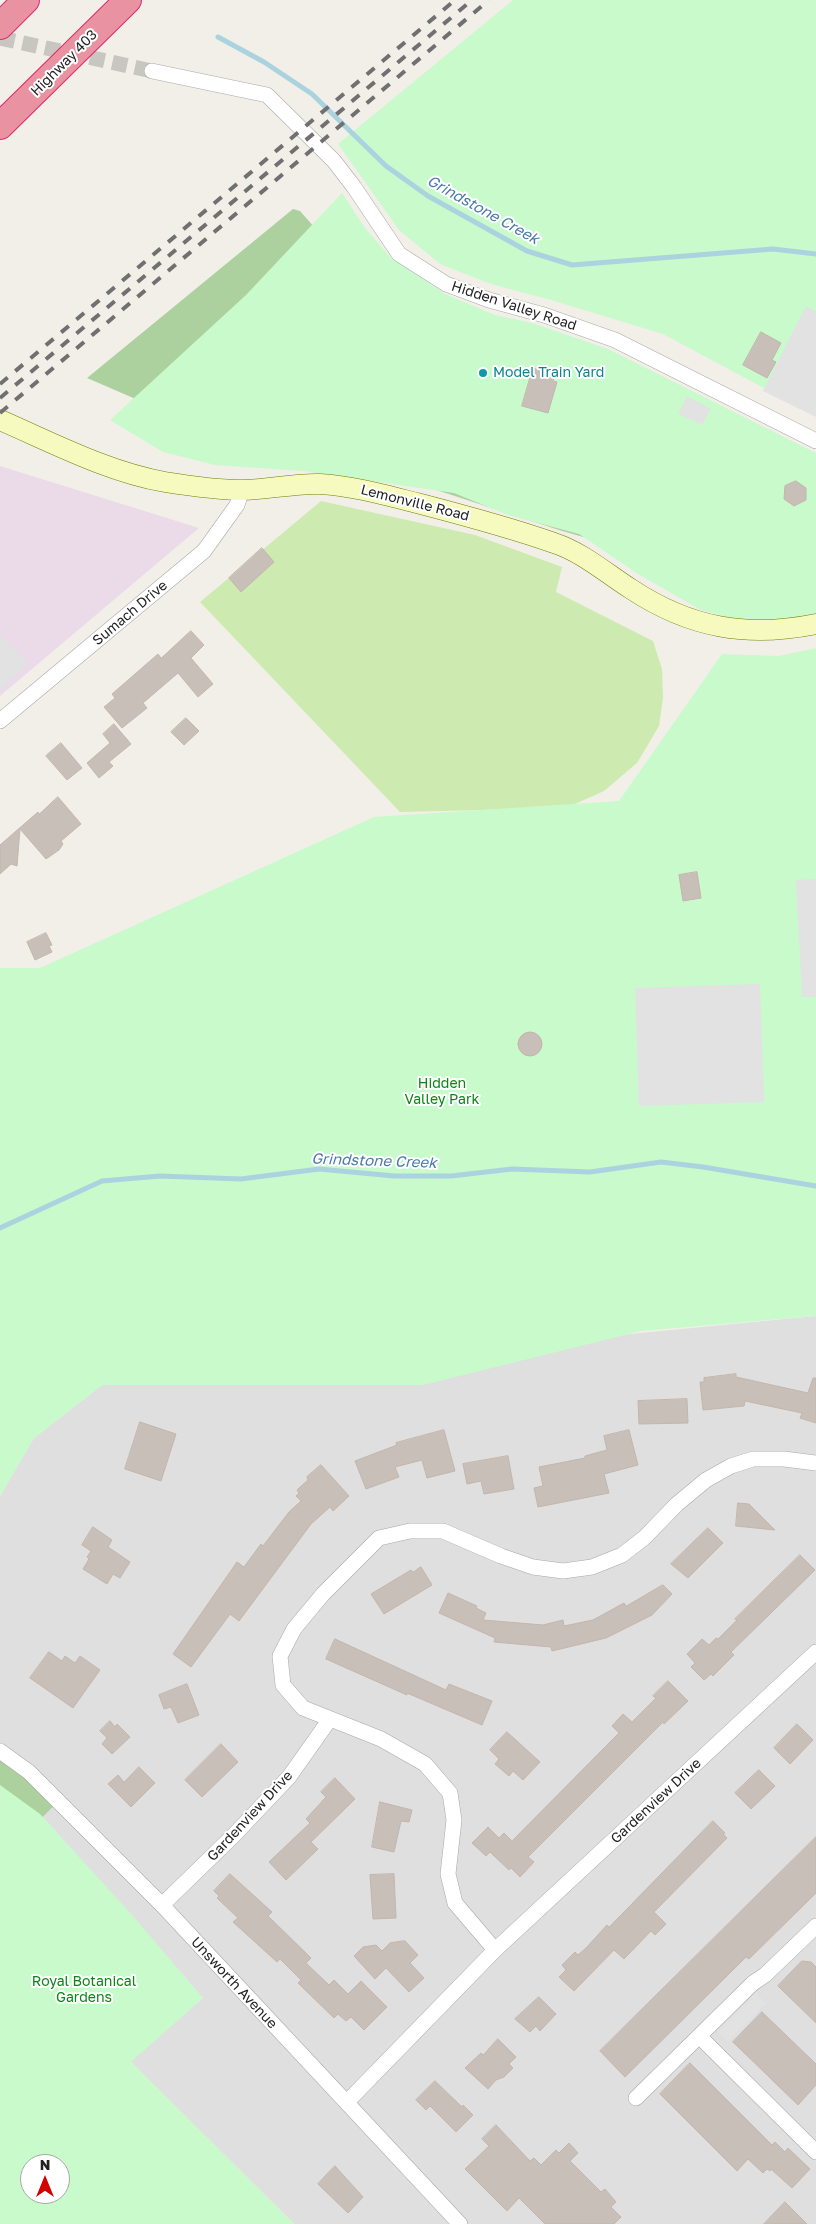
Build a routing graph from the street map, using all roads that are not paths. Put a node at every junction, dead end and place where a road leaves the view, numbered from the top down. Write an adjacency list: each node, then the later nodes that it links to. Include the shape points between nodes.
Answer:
1 (26, 0): 3 (highway)
2 (128, 0): 5 (highway, Highway 403)
3 (0, 26)
4 (152, 71): 7 (street, Hidden Valley Road, via 267,95 334,161 399,254 446,284 615,340)
5 (0, 126)
6 (0, 420): 8 (street, Lemonville Road, via 109,467 163,482)
7 (816, 442)
8 (242, 490): 9 (street, Lemonville Road, via 318,484 360,488 494,522 559,544 680,617 744,631 791,630); 10 (street, Sumach Drive, via 237,505 204,551)
9 (816, 624)
10 (0, 721)
11 (816, 1463): 13 (street, via 753,1459 731,1466 706,1480 622,1555 592,1567 563,1571 533,1567 443,1531 410,1531 379,1538 294,1629 280,1656 283,1685 303,1708)
12 (816, 1652): 17 (street, Gardenview Drive)
13 (330, 1719): 15 (street, Gardenview Drive, via 289,1777); 17 (street, via 381,1739 424,1764 450,1793 454,1820 448,1874 455,1903)
14 (0, 1751): 15 (street, Unsworth Avenue, via 29,1772)
15 (162, 1905): 20 (street, Unsworth Avenue)
16 (815, 1929): 18 (street, via 753,1983)
17 (495, 1950): 20 (street, Gardenview Drive)
18 (700, 2036): 19 (street); 21 (street)
19 (636, 2098)
20 (347, 2102): 22 (street, Unsworth Avenue)
21 (816, 2152)
22 (460, 2224)

